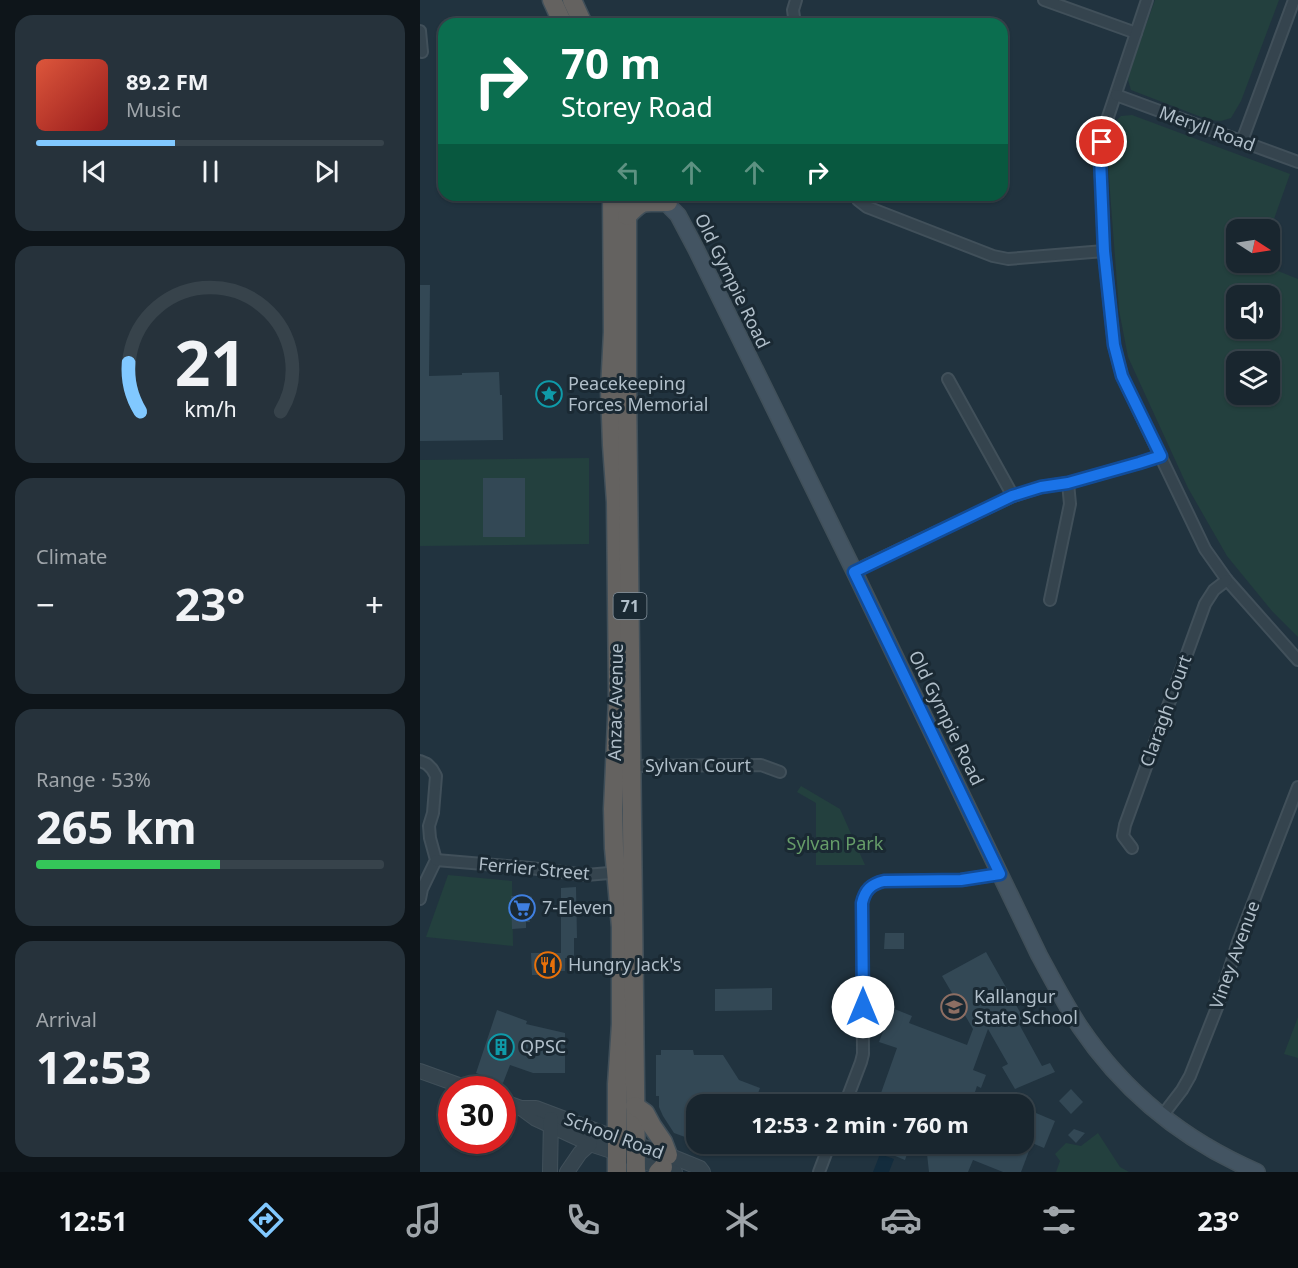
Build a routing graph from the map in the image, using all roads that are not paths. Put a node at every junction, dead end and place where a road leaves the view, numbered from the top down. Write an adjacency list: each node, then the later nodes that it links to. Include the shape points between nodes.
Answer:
1 (552, 0): 7 (highway)
2 (572, 0): 8 (highway)
3 (796, 0): 9 (street)
4 (1044, 0): 11 (street)
5 (1147, 0): 11 (street)
6 (1294, 0): 14 (street)
7 (560, 18)
8 (580, 18)
9 (794, 18)
10 (420, 31): 12 (street)
11 (1136, 33): 13 (street)
12 (422, 52)
13 (1116, 95): 14 (street, Meryll Road); 21 (street, via 1105,126 1100,158)
14 (1242, 141): 15 (street, Meryll Road)
15 (1298, 162)
16 (612, 201): 23 (highway, Anzac Avenue / 71, via 610,390)
17 (627, 201): 20 (highway, Anzac Avenue / 71)
18 (859, 201): 21 (street, via 1008,260)
19 (671, 202): 20 (highway, via 644,202); 27 (main road, Old Gympie Road)
20 (627, 216): 23 (highway, Anzac Avenue / 71)
21 (1104, 251): 24 (street, via 1114,345 1122,376)
22 (948, 379): 26 (street)
23 (620, 445): 32 (highway, Anzac Avenue / 71)
24 (1161, 456): 25 (street); 28 (street, via 1205,549)
25 (1068, 483): 26 (street); 29 (street, via 1070,504)
26 (1012, 496): 27 (street)
27 (854, 572): 38 (main road, Old Gympie Road)
28 (1227, 580): 30 (street); 35 (street, Claragh Court, via 1205,604 1125,825 1123,836)
29 (1050, 600)
30 (1298, 660)
31 (423, 762): 36 (street, via 436,776 429,826)
32 (623, 766): 33 (street, Sylvan Court, via 761,765); 37 (highway, Anzac Avenue / 71)
33 (780, 772)
34 (1298, 787): 45 (street, Viney Avenue, via 1190,1076)
35 (1132, 848)
36 (436, 860): 37 (street, Ferrier Street, via 586,875); 39 (street)
37 (625, 872): 44 (highway, Anzac Avenue / 71); 48 (highway, Anzac Avenue / 71)
38 (1000, 874): 42 (street, via 961,880 884,881 868,888 862,903 863,1054); 45 (main road, Old Gympie Road, via 1039,955 1082,1029 1109,1065)
39 (420, 899)
40 (420, 1071): 41 (street)
41 (438, 1077)
42 (849, 1094)
43 (516, 1106): 46 (street, School Road, via 536,1108)
44 (635, 1106): 50 (highway, Anzac Avenue / 71); 51 (highway, via 645,1113 663,1142)
45 (1162, 1116): 58 (main road, Old Gympie Road, via 1210,1149)
46 (556, 1122): 47 (street, School Road); 48 (street, School Road); 52 (street); 53 (street)
47 (590, 1144): 48 (street, School Road); 54 (street)
48 (616, 1145): 50 (street, School Road); 55 (highway, Anzac Avenue / 71)
49 (826, 1154): 57 (street)
50 (636, 1158): 51 (street, School Road)
51 (666, 1167): 56 (street, School Road, via 700,1168)
52 (550, 1172)
53 (558, 1172)
54 (567, 1172)
55 (616, 1172)
56 (703, 1172)
57 (819, 1172)
58 (1257, 1172)

